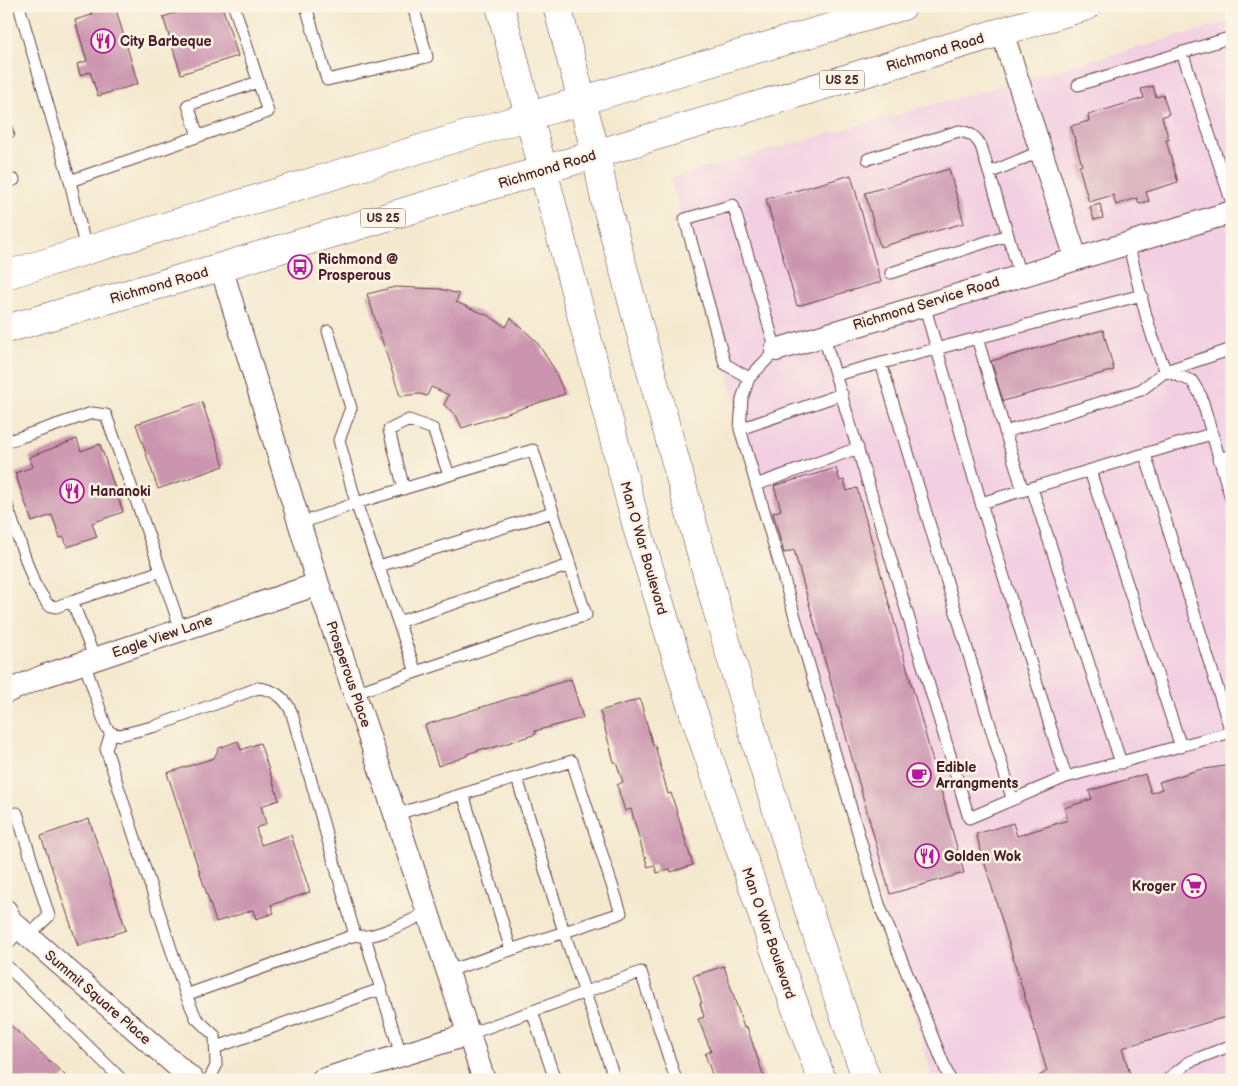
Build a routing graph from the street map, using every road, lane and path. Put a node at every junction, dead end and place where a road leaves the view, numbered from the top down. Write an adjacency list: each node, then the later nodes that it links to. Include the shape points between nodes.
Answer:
1 (19, 6): 22 (lane)
2 (234, 6): 12 (lane)
3 (306, 6): 4 (lane, via 327,80 427,57)
4 (413, 6)
5 (500, 6): 15 (main road, Man O War Boulevard)
6 (557, 6): 14 (main road)
7 (903, 6): 14 (main road)
8 (1087, 6): 9 (main road, Richmond Road / US 25)
9 (1002, 32): 17 (street); 18 (main road, Richmond Road / US 25)
10 (1232, 37): 11 (lane)
11 (1182, 52): 13 (lane); 23 (lane)
12 (258, 82): 16 (lane, via 268,112); 16 (lane, via 188,105)
13 (1078, 85)
14 (582, 100): 15 (main road); 18 (main road)
15 (529, 116): 20 (main road, Man O War Boulevard); 27 (main road)
16 (198, 136): 22 (lane)
17 (1041, 151): 21 (lane); 28 (street)
18 (596, 154): 20 (main road, Richmond Road / US 25); 112 (main road, via 605,200 712,598 813,927)
19 (868, 159): 21 (lane, via 959,131 976,138)
20 (544, 170): 29 (main road, Richmond Road / US 25); 111 (main road, Man O War Boulevard, via 638,531 688,696)
21 (989, 173): 25 (lane)
22 (70, 181): 27 (lane)
23 (1232, 203)
24 (1232, 212): 26 (street, Richmond Service Road)
25 (1008, 235): 30 (lane); 32 (lane)
26 (1128, 242): 28 (street, Richmond Service Road); 33 (lane)
27 (86, 251): 31 (main road)
28 (1076, 258): 32 (street, Richmond Service Road)
29 (221, 267): 35 (main road, Richmond Road / US 25); 65 (street, Prosperous Place)
30 (891, 273)
31 (6, 275)
32 (1020, 275): 34 (street, Richmond Service Road)
33 (1142, 295): 38 (lane); 43 (lane, via 1155,345)
34 (924, 304): 37 (street, Richmond Service Road); 39 (lane)
35 (6, 329)
36 (328, 330): 62 (lane, via 351,408 339,440)
37 (823, 334): 41 (street, Richmond Service Road); 44 (lane)
38 (977, 338): 39 (lane); 48 (lane)
39 (938, 348): 42 (lane); 63 (lane)
40 (1232, 348): 43 (lane)
41 (776, 350): 45 (lane); 45 (lane, via 733,205 684,219 724,364)
42 (881, 363): 44 (lane); 84 (lane)
43 (1166, 371): 48 (lane, via 1141,390); 49 (lane, via 1192,381 1201,396)
44 (836, 375): 46 (lane)
45 (750, 378): 47 (lane, via 742,399)
46 (842, 394): 47 (lane); 51 (lane)
47 (740, 429): 57 (lane)
48 (1005, 432): 59 (lane)
49 (1211, 434): 52 (lane); 54 (lane)
50 (6, 442): 68 (lane, via 92,413 106,415)
51 (858, 448): 57 (lane); 84 (lane, via 969,818)
52 (1145, 454): 55 (lane); 77 (lane)
53 (1232, 455): 54 (lane)
54 (1218, 459): 60 (lane)
55 (1090, 471): 59 (lane); 79 (lane)
56 (449, 475): 58 (lane); 58 (lane, via 433,429 409,420 389,430); 64 (lane, via 533,450)
57 (756, 485): 113 (lane, via 879,904)
58 (404, 489): 62 (lane)
59 (1027, 489): 63 (lane); 80 (lane)
60 (1232, 502)
61 (6, 503): 70 (lane, via 34,583 48,605 56,607)
62 (356, 503): 65 (lane); 67 (lane)
63 (981, 503): 81 (lane)
64 (553, 512): 66 (lane); 67 (lane)
65 (299, 524): 69 (street, Prosperous Place)
66 (570, 565): 71 (lane); 74 (lane, via 586,615)
67 (378, 566): 71 (lane)
68 (161, 571): 70 (lane); 72 (lane)
69 (318, 584): 72 (street, Eagle View Lane); 76 (street, Prosperous Place)
70 (72, 601): 73 (lane)
71 (398, 622): 74 (lane)
72 (181, 630): 73 (street, Eagle View Lane)
73 (90, 661): 75 (street, Eagle View Lane); 78 (lane, via 106,727)
74 (416, 672): 76 (lane)
75 (6, 692)
76 (355, 693): 85 (street, Prosperous Place)
77 (1231, 732): 79 (lane)
78 (111, 733): 90 (lane, via 120,735 156,726 258,688 272,690 280,696 289,705 302,756); 97 (lane, via 106,749)
79 (1181, 747): 80 (lane)
80 (1121, 763): 81 (lane)
81 (1066, 777): 84 (lane)
82 (516, 778): 83 (lane); 89 (lane); 89 (lane, via 572,761 621,913)
83 (463, 794): 85 (lane); 92 (lane)
84 (1012, 798)
85 (397, 814): 88 (street, Prosperous Place)
86 (6, 815): 91 (lane, via 17,813 49,916)
87 (6, 911): 91 (street, Summit Square Place)
88 (429, 912): 90 (lane); 94 (street, Prosperous Place)
89 (564, 932): 92 (lane); 96 (lane)
90 (360, 936): 95 (lane); 97 (lane)
91 (19, 937): 104 (street, Summit Square Place)
92 (511, 950): 94 (lane)
93 (6, 965): 103 (lane)
94 (448, 971): 99 (street, Prosperous Place)
95 (381, 989): 101 (lane); 102 (lane)
96 (584, 992): 98 (lane); 109 (lane); 110 (lane, via 641,972)
97 (186, 995): 101 (lane, via 196,1018 215,1036)
98 (532, 1011): 99 (lane); 108 (lane)
99 (469, 1034): 102 (street); 107 (street, Prosperous Place)
100 (1232, 1045): 114 (lane, via 1189,1062)
101 (217, 1047): 105 (lane, via 216,1066)
102 (401, 1055): 106 (street)
103 (122, 1080)
104 (193, 1080)
105 (209, 1080)
106 (322, 1080)
107 (484, 1080)
108 (555, 1080)
109 (615, 1080)
110 (676, 1080)
111 (822, 1080)
112 (867, 1080)
113 (950, 1080)
114 (1167, 1080)

